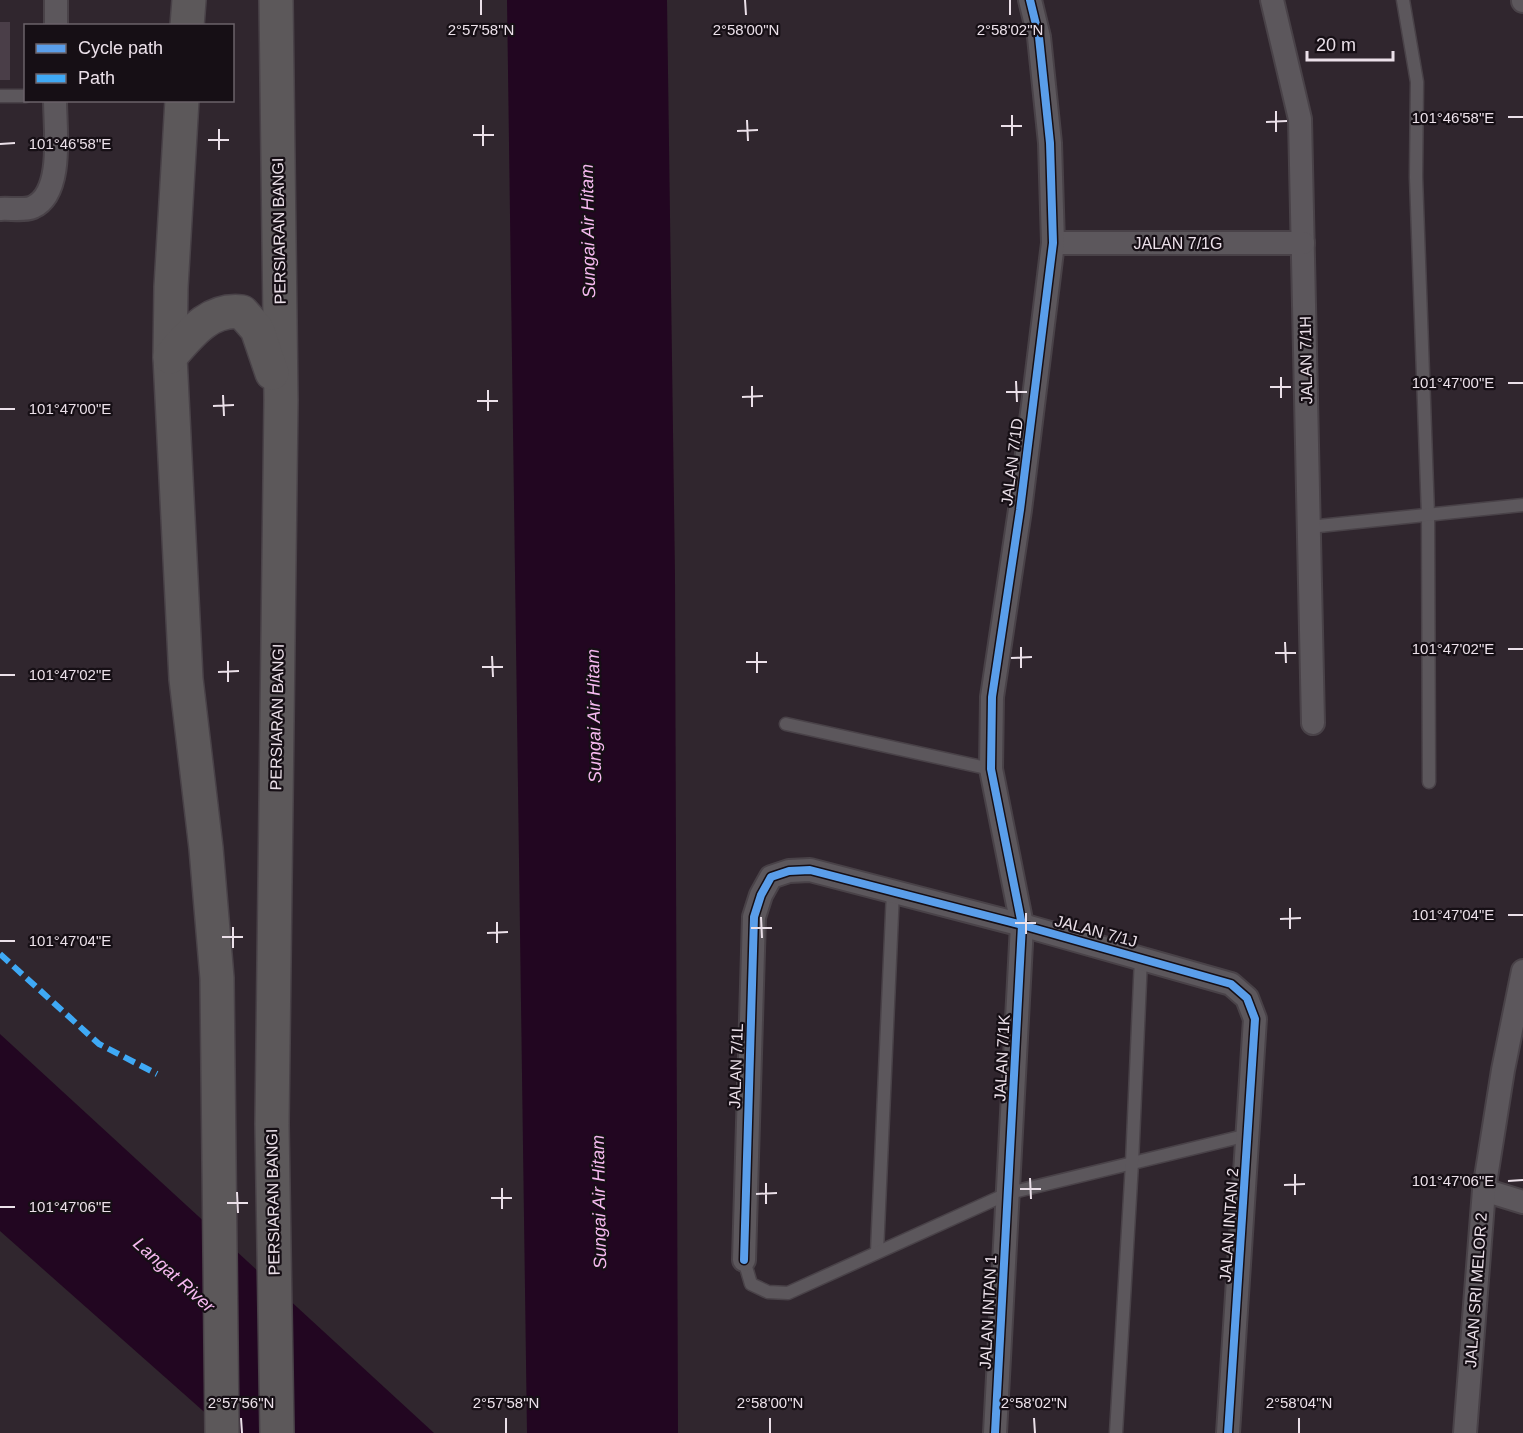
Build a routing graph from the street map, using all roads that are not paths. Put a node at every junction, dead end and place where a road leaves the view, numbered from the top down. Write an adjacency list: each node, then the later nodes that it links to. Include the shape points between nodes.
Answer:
1 (56, 0): 8 (street)
2 (189, 0): 9 (main road)
3 (253, 0): 15 (main road, via 256,137)
4 (276, 0): 15 (main road, PERSIARAN BANGI)
5 (1030, 0): 16 (street, JALAN 7/1D, via 1039,37 1050,143)
6 (1272, 0): 17 (street, JALAN 7/1H, via 1300,119)
7 (1403, 0): 21 (lane, via 1418,82 1416,177)
8 (56, 24)
9 (187, 24)
10 (0, 96): 11 (lane)
11 (24, 96)
12 (55, 102): 14 (street, via 55,178 47,196 32,208)
13 (182, 102): 18 (main road)
14 (0, 209)
15 (280, 225): 19 (main road, PERSIARAN BANGI)
16 (1053, 243): 17 (street, JALAN 7/1G); 25 (street, JALAN 7/1D, via 992,697)
17 (1303, 243): 22 (street, JALAN 7/1H)
18 (170, 357): 19 (main road, via 198,326 218,313 242,312 257,329); 41 (main road, via 186,679 217,978)
19 (281, 400): 42 (main road, PERSIARAN BANGI, via 272,1124)
20 (1523, 505): 21 (lane)
21 (1428, 514): 22 (lane); 26 (lane)
22 (1309, 527): 23 (street, JALAN 7/1H)
23 (1314, 723)
24 (786, 724): 25 (lane)
25 (991, 769): 29 (street, JALAN 7/1D)
26 (1429, 783)
27 (771, 877): 28 (street, JALAN 7/1J, via 810,870); 40 (street, JALAN 7/1L, via 754,917)
28 (893, 891): 29 (street, JALAN 7/1J); 39 (lane)
29 (1022, 925): 30 (street, JALAN 7/1J); 37 (street, JALAN 7/1K)
30 (1141, 958): 32 (street, JALAN 7/1J, via 1232,984 1247,998); 35 (lane)
31 (1523, 971): 33 (street, JALAN SRI MELOR 2)
32 (1255, 1019): 34 (street, JALAN INTAN 2)
33 (1513, 1073): 36 (street, JALAN SRI MELOR 2)
34 (1248, 1135): 35 (lane); 45 (street, JALAN INTAN 2)
35 (1132, 1163): 37 (lane); 44 (lane)
36 (1484, 1190): 38 (street); 46 (street, JALAN SRI MELOR 2)
37 (1009, 1193): 39 (lane); 43 (street, JALAN INTAN 1)
38 (1523, 1202)
39 (877, 1252): 40 (lane, via 788,1293 768,1292 751,1284)
40 (744, 1260)
41 (222, 1433)
42 (277, 1433)
43 (995, 1433)
44 (1116, 1433)
45 (1228, 1433)
46 (1465, 1433)

